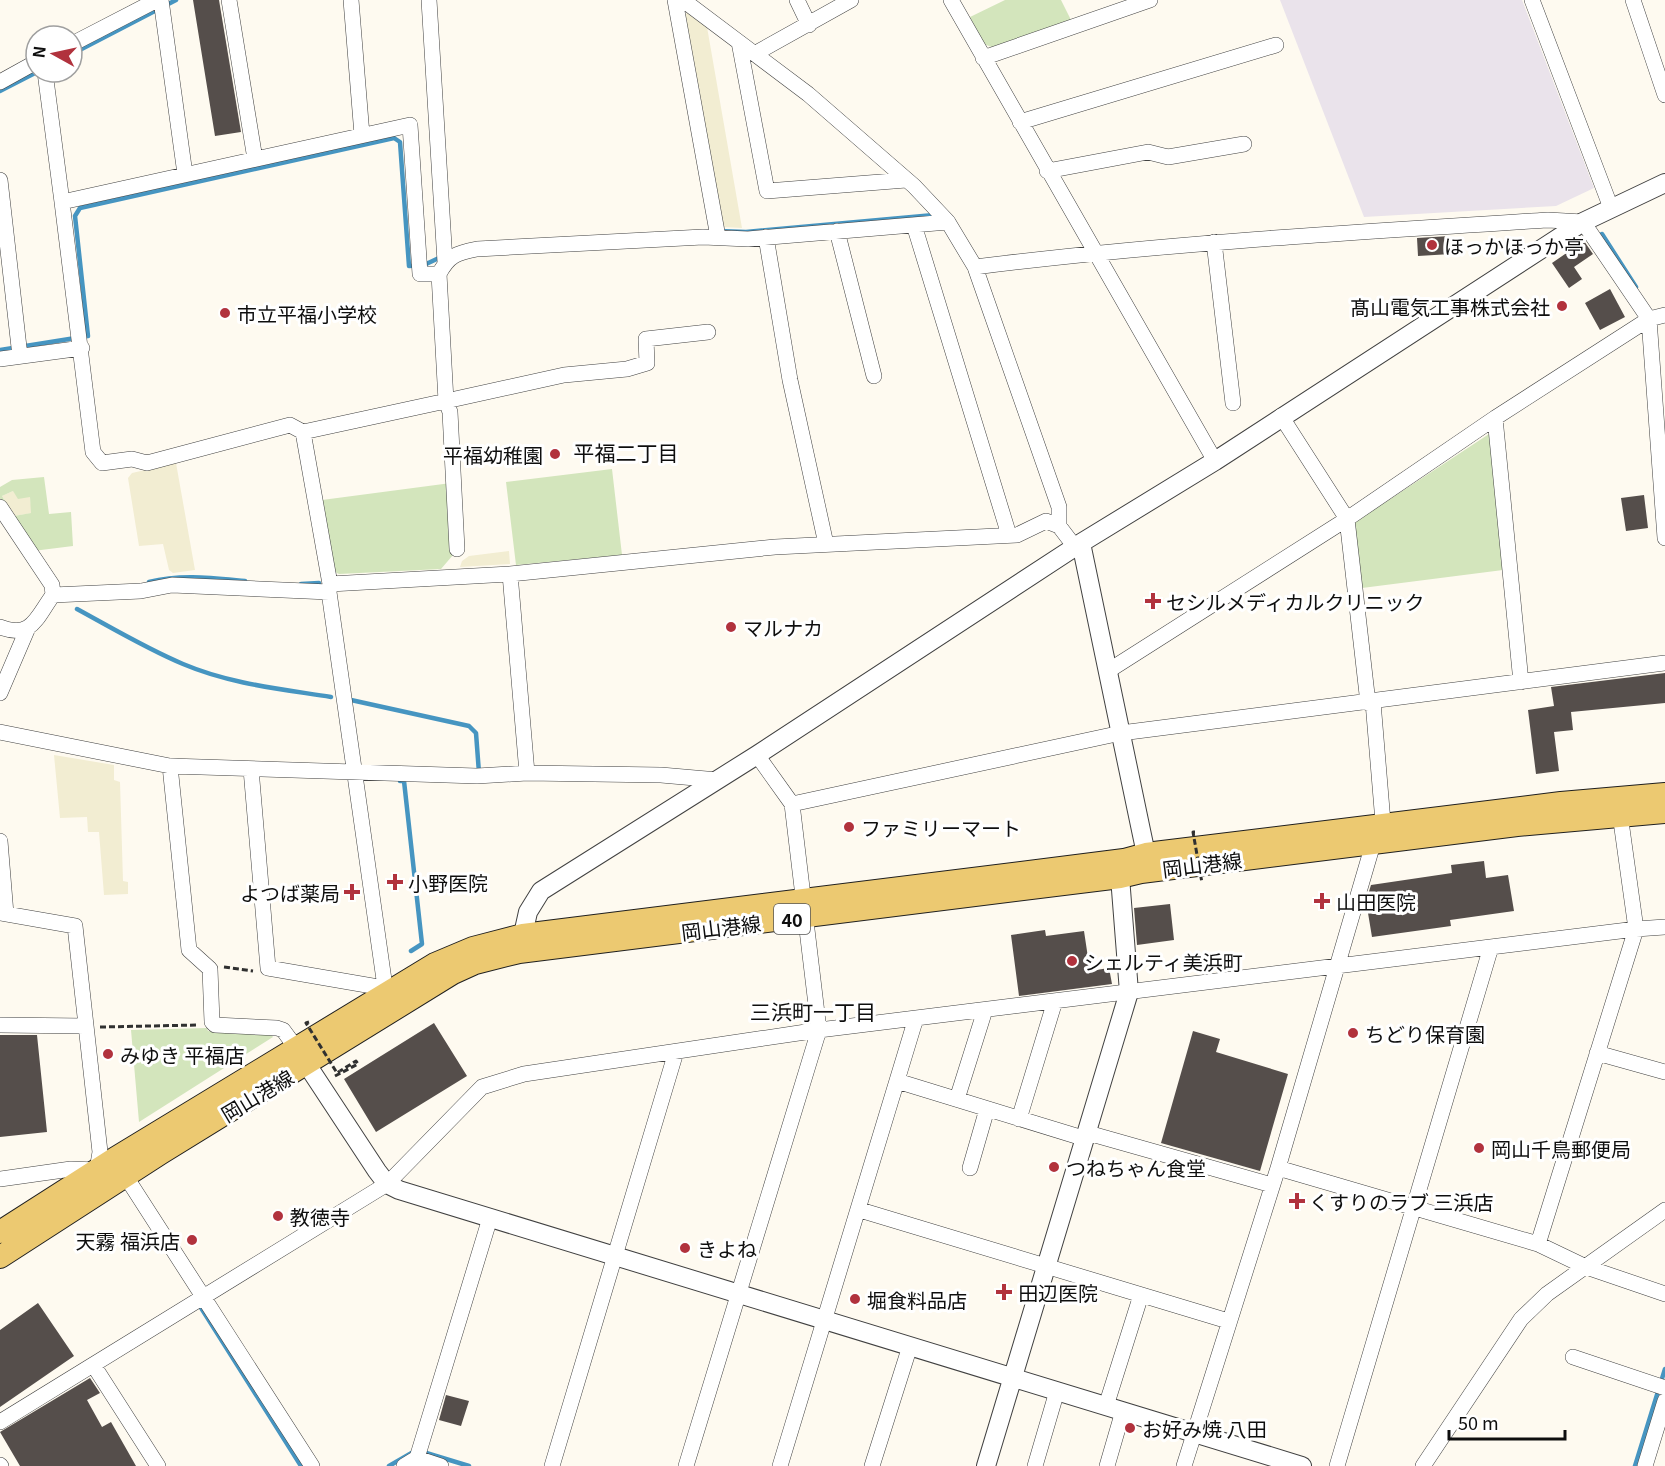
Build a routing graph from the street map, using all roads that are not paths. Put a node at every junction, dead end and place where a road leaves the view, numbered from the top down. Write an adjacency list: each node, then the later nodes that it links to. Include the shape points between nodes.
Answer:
1 (229, 0): 27 (street)
2 (351, 0): 25 (street)
3 (429, 0): 43 (street)
4 (675, 0): 39 (street)
5 (797, 0): 14 (street)
6 (951, 0): 19 (street)
7 (1150, 0): 13 (street)
8 (1532, 0): 34 (street)
9 (1633, 0): 23 (street)
10 (846, 1): 14 (street)
11 (688, 2): 16 (street)
12 (161, 3): 15 (street); 29 (street)
13 (1117, 5): 19 (street)
14 (807, 21): 18 (street)
15 (84, 38)
16 (739, 42): 18 (street); 31 (street, via 767,191)
17 (1276, 45): 24 (street)
18 (756, 53): 31 (street)
19 (983, 58): 24 (street)
20 (24, 69): 21 (street)
21 (0, 82)
22 (47, 84): 33 (street)
23 (1665, 95)
24 (1020, 122): 28 (street)
25 (362, 135): 27 (street); 43 (street, via 410,125 420,274)
26 (1244, 144): 28 (street, via 1168,157 1148,152)
27 (255, 159): 29 (street)
28 (1047, 171): 42 (street)
29 (186, 174): 33 (street)
30 (0, 180): 49 (street)
31 (906, 180): 35 (street)
32 (1665, 183): 34 (street)
33 (62, 202): 48 (street)
34 (1611, 208): 36 (street)
35 (948, 222): 37 (street); 44 (street)
36 (1583, 222): 41 (street, via 1548,220); 46 (street); 54 (street)
37 (914, 225): 38 (street); 62 (street)
38 (837, 231): 40 (street); 51 (street)
39 (717, 232): 40 (street); 43 (street, via 477,249 455,253)
40 (766, 237): 64 (street, via 790,380)
41 (1214, 242): 42 (street); 53 (street)
42 (1093, 252): 44 (street); 57 (street)
43 (444, 261): 52 (street)
44 (975, 267): 61 (street, via 1059,507)
45 (1665, 315): 46 (street)
46 (1649, 319): 55 (street); 58 (street)
47 (708, 332): 52 (street, via 646,339 647,363 627,369 564,375)
48 (80, 340): 49 (street); 56 (street, via 93,452 102,464 132,459 147,464 290,425)
49 (19, 350): 50 (street)
50 (0, 359)
51 (874, 376)
52 (446, 402): 56 (street); 66 (street, via 450,412)
53 (1233, 403)
54 (1281, 416): 57 (street); 60 (street)
55 (1495, 418): 60 (street); 74 (street)
56 (303, 432): 68 (street)
57 (1215, 461): 65 (street)
58 (1663, 486): 63 (street)
59 (0, 507): 69 (street)
60 (1347, 519): 73 (street); 76 (street)
61 (1059, 526): 62 (street, via 1046,521); 65 (street)
62 (1009, 535): 64 (street)
63 (1665, 538)
64 (826, 544): 67 (street)
65 (1078, 545): 73 (street); 79 (street)
66 (457, 549)
67 (510, 574): 68 (street); 83 (street)
68 (329, 588): 69 (street, via 172,585 141,591); 81 (street)
69 (53, 591): 71 (street)
70 (0, 627): 71 (street, via 15,633)
71 (27, 630): 75 (street)
72 (1665, 663): 74 (street)
73 (1108, 671): 78 (street)
74 (1521, 682): 76 (street)
75 (0, 693)
76 (1371, 702): 78 (street); 89 (street)
77 (0, 732): 80 (street)
78 (1121, 733): 86 (street); 91 (street)
79 (758, 755): 84 (street); 86 (street)
80 (170, 770): 82 (street); 109 (street, via 189,950 208,966 215,1025 283,1030)
81 (354, 772): 82 (street); 83 (street); 100 (street)
82 (252, 773): 100 (street, via 268,968)
83 (528, 773): 84 (street)
84 (718, 780): 96 (street, via 541,891 528,912)
85 (1665, 794): 87 (main road, 岡山港線 / 40)
86 (792, 804): 92 (street)
87 (1618, 807): 88 (main road, 岡山港線 / 40); 89 (main road, 岡山港線 / 40); 95 (street)
88 (1665, 812)
89 (1378, 834): 91 (main road, 岡山港線 / 40); 98 (street)
90 (0, 842): 93 (street)
91 (1133, 866): 92 (main road, 岡山港線 / 40); 99 (street)
92 (802, 908): 96 (main road, 岡山港線 / 40); 106 (street)
93 (3, 914): 105 (street, via 75,926)
94 (1665, 927): 95 (street)
95 (1636, 928): 97 (street); 108 (street)
96 (521, 944): 100 (main road, 岡山港線 / 40)
97 (1491, 946): 98 (street); 122 (street)
98 (1337, 968): 99 (street); 116 (street)
99 (1129, 992): 101 (street); 115 (street)
100 (386, 998): 109 (main road, 岡山港線 / 40)
101 (1054, 1001): 102 (street); 114 (street)
102 (985, 1010): 103 (street); 112 (street)
103 (916, 1018): 106 (street); 111 (street)
104 (0, 1024): 105 (street)
105 (85, 1027): 117 (street, via 100,1152)
106 (819, 1030): 107 (street); 132 (street)
107 (676, 1052): 120 (street, via 524,1074 482,1087); 128 (street)
108 (1597, 1053): 110 (street); 127 (street)
109 (302, 1057): 117 (main road, 岡山港線 / 40); 120 (street)
110 (1665, 1072)
111 (897, 1081): 112 (street); 123 (street)
112 (957, 1100): 113 (street)
113 (987, 1109): 114 (street); 118 (street)
114 (1019, 1119): 115 (street)
115 (1087, 1136): 121 (street); 130 (street)
116 (1278, 1167): 121 (street); 122 (street)
117 (112, 1168): 119 (street, via 71,1169); 126 (main road, 岡山港線 / 40); 129 (main road, 岡山港線 / 40); 135 (street)
118 (970, 1168)
119 (0, 1179)
120 (387, 1184): 125 (street); 135 (street)
121 (1272, 1185): 137 (street)
122 (1414, 1207): 127 (street); 160 (street)
123 (860, 1210): 130 (street); 136 (street)
124 (1665, 1210): 131 (street)
125 (490, 1218): 128 (street); 147 (street)
126 (0, 1232)
127 (1538, 1244): 131 (street)
128 (615, 1256): 132 (street); 151 (street)
129 (0, 1257)
130 (1047, 1267): 134 (street); 141 (street)
131 (1586, 1267): 133 (street); 161 (street, via 1547,1294 1521,1319)
132 (739, 1294): 136 (street); 152 (street)
133 (1665, 1294)
134 (1141, 1295): 137 (street); 144 (street)
135 (200, 1301): 140 (street); 149 (street)
136 (825, 1320): 138 (street); 153 (street)
137 (1228, 1321): 146 (street)
138 (910, 1346): 141 (street); 154 (street)
139 (1572, 1357): 142 (street)
140 (94, 1366): 145 (street); 148 (street)
141 (1014, 1378): 143 (street); 155 (street)
142 (1662, 1390): 162 (street)
143 (1057, 1391): 144 (street); 156 (street)
144 (1115, 1408): 146 (street); 157 (street)
145 (0, 1422)
146 (1195, 1433): 158 (street); 159 (street)
147 (415, 1457): 150 (street)
148 (158, 1466)
149 (312, 1466)
150 (441, 1466)
151 (552, 1466)
152 (686, 1466)
153 (780, 1466)
154 (872, 1466)
155 (986, 1466)
156 (1035, 1466)
157 (1107, 1466)
158 (1184, 1466)
159 (1302, 1466)
160 (1337, 1466)
161 (1423, 1466)
162 (1645, 1466)

